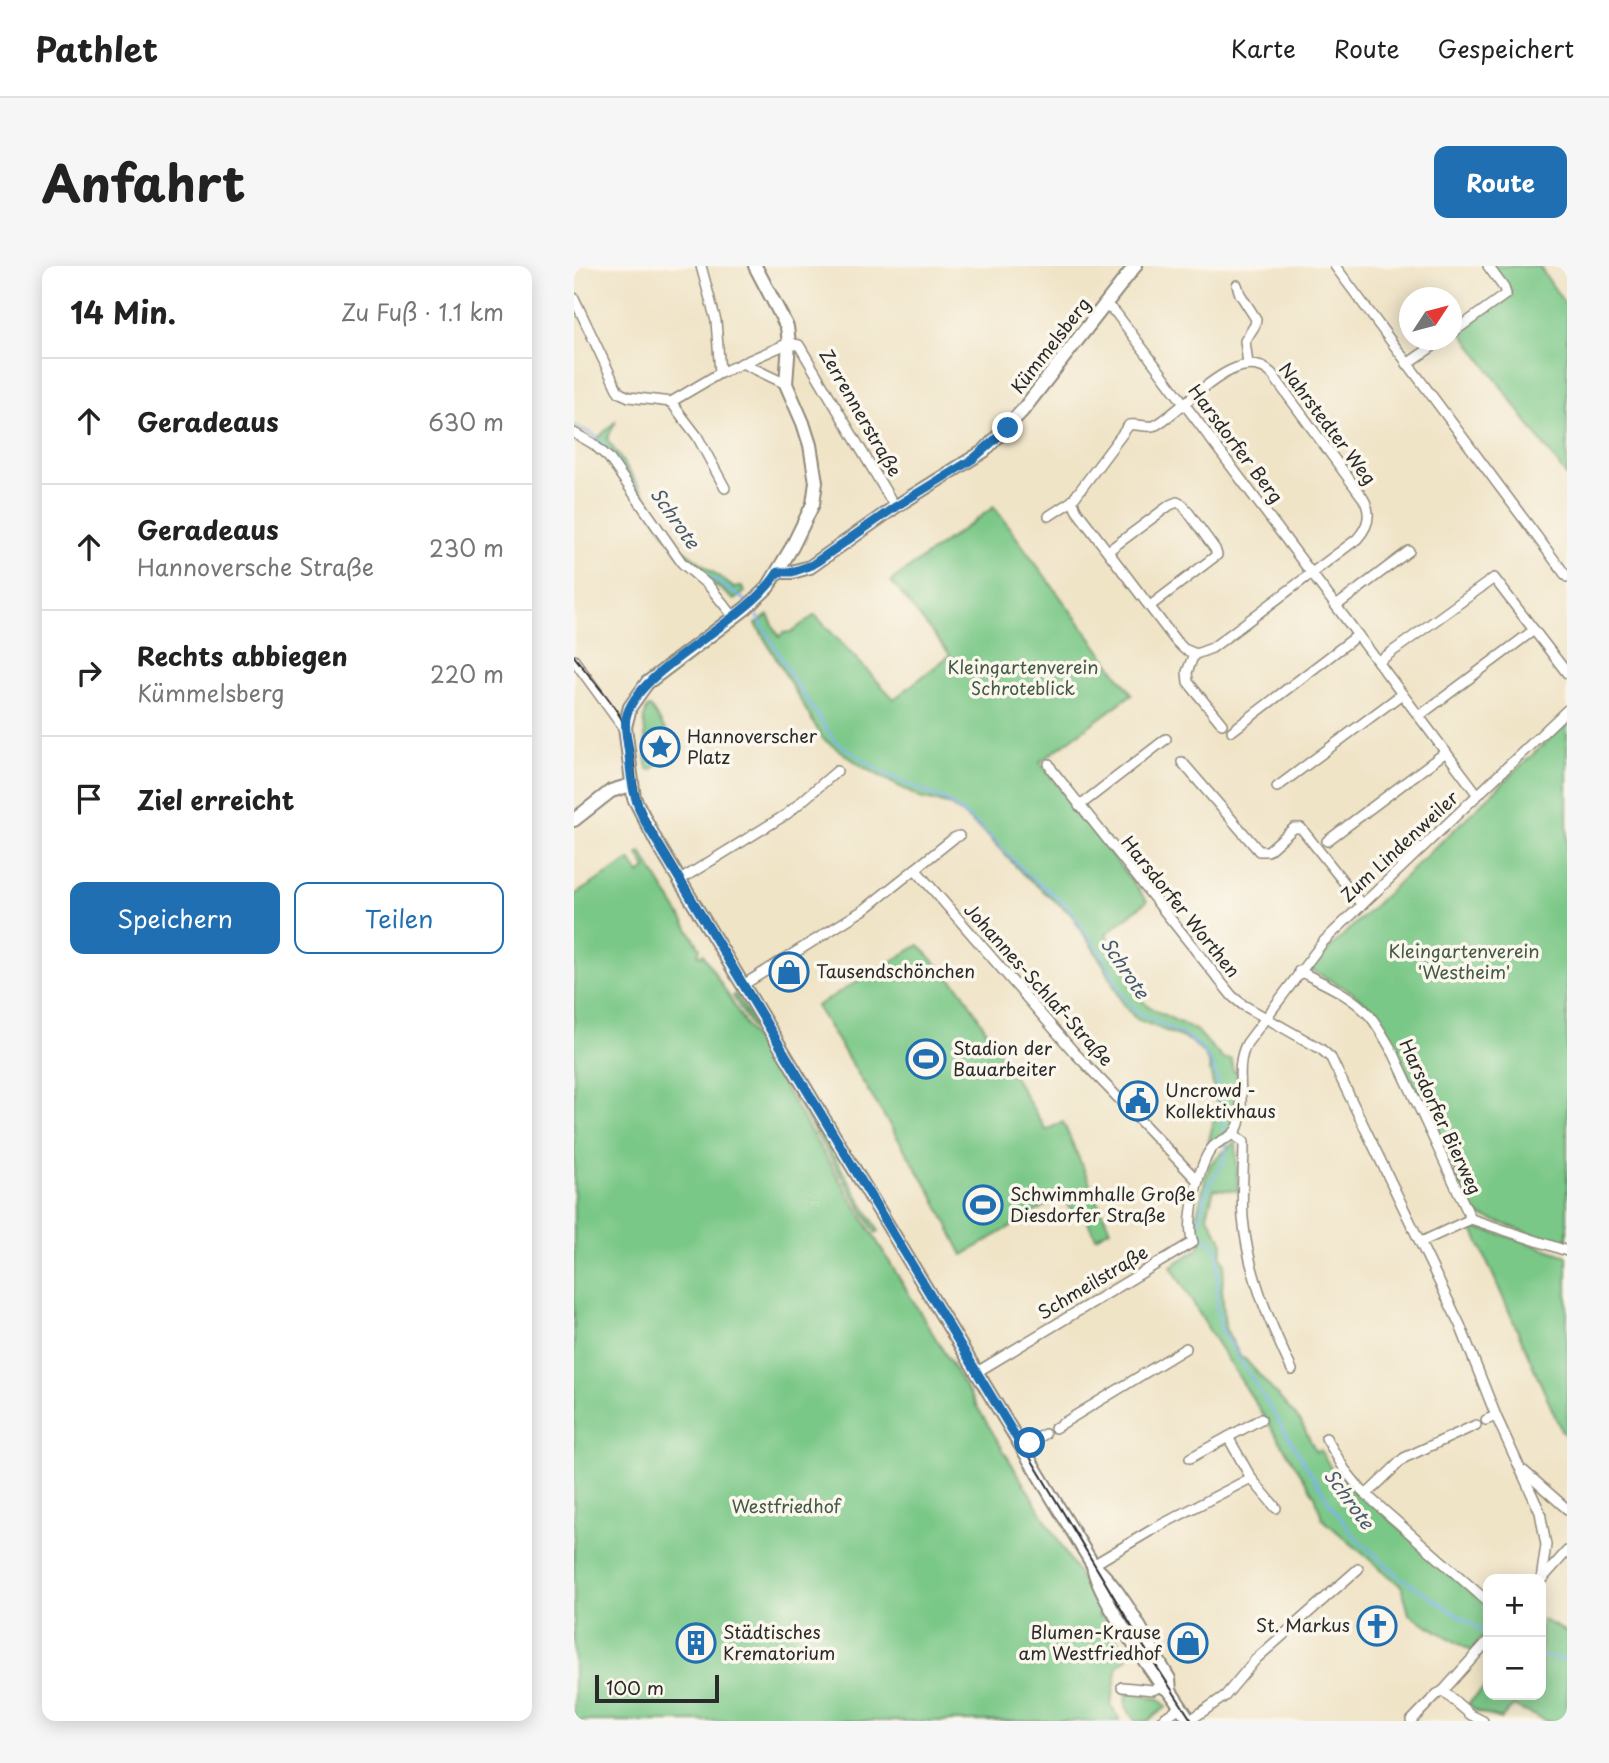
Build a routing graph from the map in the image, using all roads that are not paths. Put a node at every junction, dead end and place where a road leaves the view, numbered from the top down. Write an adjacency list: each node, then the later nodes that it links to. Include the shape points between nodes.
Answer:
1 (701, 266): 15 (street, via 716,321)
2 (755, 266): 10 (main road, via 784,318)
3 (1135, 266): 8 (main road, Kümmelsberg)
4 (1335, 266): 14 (street)
5 (1488, 266): 9 (street, via 1506,294)
6 (1237, 285): 13 (street, via 1256,318 1245,341)
7 (574, 298): 17 (street, via 620,393)
8 (1105, 304): 18 (street, Harsdorfer Berg); 22 (main road, Kümmelsberg, via 997,439)
9 (1462, 325)
10 (789, 343): 12 (street); 16 (main road); 22 (street, Zerrennerstraße, via 803,349)
11 (1427, 350): 14 (street)
12 (742, 363): 15 (street); 16 (street)
13 (1248, 364): 18 (street, via 1231,369); 27 (street, Nahrstedter Weg, via 1272,374 1367,505 1369,519 1363,533)
14 (1407, 364): 28 (street)
15 (720, 373): 17 (street)
16 (786, 384): 26 (main road, via 807,433 816,488 810,512)
17 (671, 402): 20 (street, via 697,436)
18 (1185, 403): 21 (street, via 1153,426 1128,426); 27 (street, Harsdorfer Berg)
19 (574, 433): 31 (street, via 608,458 682,563)
20 (725, 488)
21 (1072, 501): 23 (street); 24 (street)
22 (895, 507): 26 (main road, Kümmelsberg, via 810,567)
23 (1049, 516)
24 (1108, 551): 29 (street); 29 (street, via 1172,504 1183,505 1217,555)
25 (1409, 551): 30 (street)
26 (778, 572): 31 (main road)
27 (1312, 573): 30 (street, Harsdorfer Berg); 34 (street, Nahrstedter Weg, via 1210,649)
28 (1567, 578)
29 (1150, 606): 34 (street, via 1181,647)
30 (1336, 606): 33 (street, Harsdorfer Berg)
31 (734, 617): 42 (main road, via 644,687 630,706)
32 (1534, 630): 36 (street, via 1493,578); 37 (street); 40 (street)
33 (1358, 635): 36 (street, Harsdorfer Berg); 43 (street)
34 (1194, 654): 41 (street, via 1188,682)
35 (574, 660): 42 (street)
36 (1378, 662): 38 (street, Harsdorfer Berg)
37 (1567, 673)
38 (1402, 694): 40 (street, Harsdorfer Berg); 50 (street)
39 (1567, 710): 51 (street, Zum Lindenweiler)
40 (1419, 716): 45 (street, Harsdorfer Berg)
41 (1222, 724)
42 (626, 731): 49 (main road)
43 (1233, 731)
44 (1166, 739): 52 (street)
45 (1446, 752): 51 (street, Harsdorfer Berg); 55 (street)
46 (1182, 762): 58 (street, via 1259,851 1268,851 1294,828 1301,828)
47 (1049, 764): 52 (street, Harsdorfer Worthen)
48 (837, 771): 57 (street, via 787,814)
49 (632, 785): 53 (main road, via 611,792); 57 (main road, via 639,810)
50 (1277, 787)
51 (1478, 795): 58 (street, Zum Lindenweiler)
52 (1079, 806): 61 (street, Harsdorfer Worthen, via 1232,996)
53 (574, 820)
54 (959, 836): 56 (street)
55 (1327, 841)
56 (915, 869): 60 (street, via 837,929); 63 (street, Johannes-Schlaf-Straße, via 1073,1051)
57 (680, 880): 60 (main road)
58 (1362, 905): 59 (street, Zum Lindenweiler)
59 (1300, 971): 61 (street, Zum Lindenweiler); 64 (street, Harsdorfer Bierweg, via 1347,997 1380,1030)
60 (743, 985): 69 (main road)
61 (1265, 1017): 62 (street, Zum Lindenweiler, via 1242,1054 1241,1109); 65 (street, Harsdorfer Worthen, via 1331,1057)
62 (1230, 1136): 63 (street, Schmeilstraße, via 1214,1146); 68 (street, via 1244,1142 1243,1216 1256,1286)
63 (1198, 1181): 69 (street, Schmeilstraße, via 1190,1228 1193,1242)
64 (1471, 1219): 65 (street); 66 (street, Harsdorfer Bierweg)
65 (1421, 1242): 70 (street, Harsdorfer Worthen)
66 (1567, 1251)
67 (1186, 1348): 74 (street)
68 (1292, 1370)
69 (977, 1372): 78 (main road)
70 (1496, 1416): 72 (street); 80 (street, Harsdorfer Worthen)
71 (1261, 1419): 76 (street)
72 (1486, 1420)
73 (1476, 1425): 82 (street, via 1404,1458)
74 (1055, 1428)
75 (1045, 1434): 78 (street)
76 (1228, 1437): 79 (street); 81 (street)
77 (1326, 1438): 82 (street)
78 (1022, 1447): 86 (main road)
79 (1190, 1458)
80 (1522, 1469): 84 (street); 88 (street, Harsdorfer Worthen, via 1545,1529)
81 (1251, 1479): 83 (street); 86 (street)
82 (1366, 1495): 90 (street)
83 (1276, 1508)
84 (1567, 1509)
85 (1567, 1551): 89 (street)
86 (1093, 1565): 93 (main road, via 1094,1577)
87 (1358, 1569): 97 (street, via 1252,1662 1225,1696)
88 (1542, 1574)
89 (1546, 1574)
90 (1483, 1598)
91 (1483, 1647): 94 (street)
92 (1122, 1687): 93 (street)
93 (1166, 1688): 95 (main road)
94 (1443, 1691): 98 (street); 99 (street)
95 (1180, 1707): 96 (street); 97 (main road)
96 (1160, 1721)
97 (1189, 1721)
98 (1411, 1721)
99 (1483, 1721)

